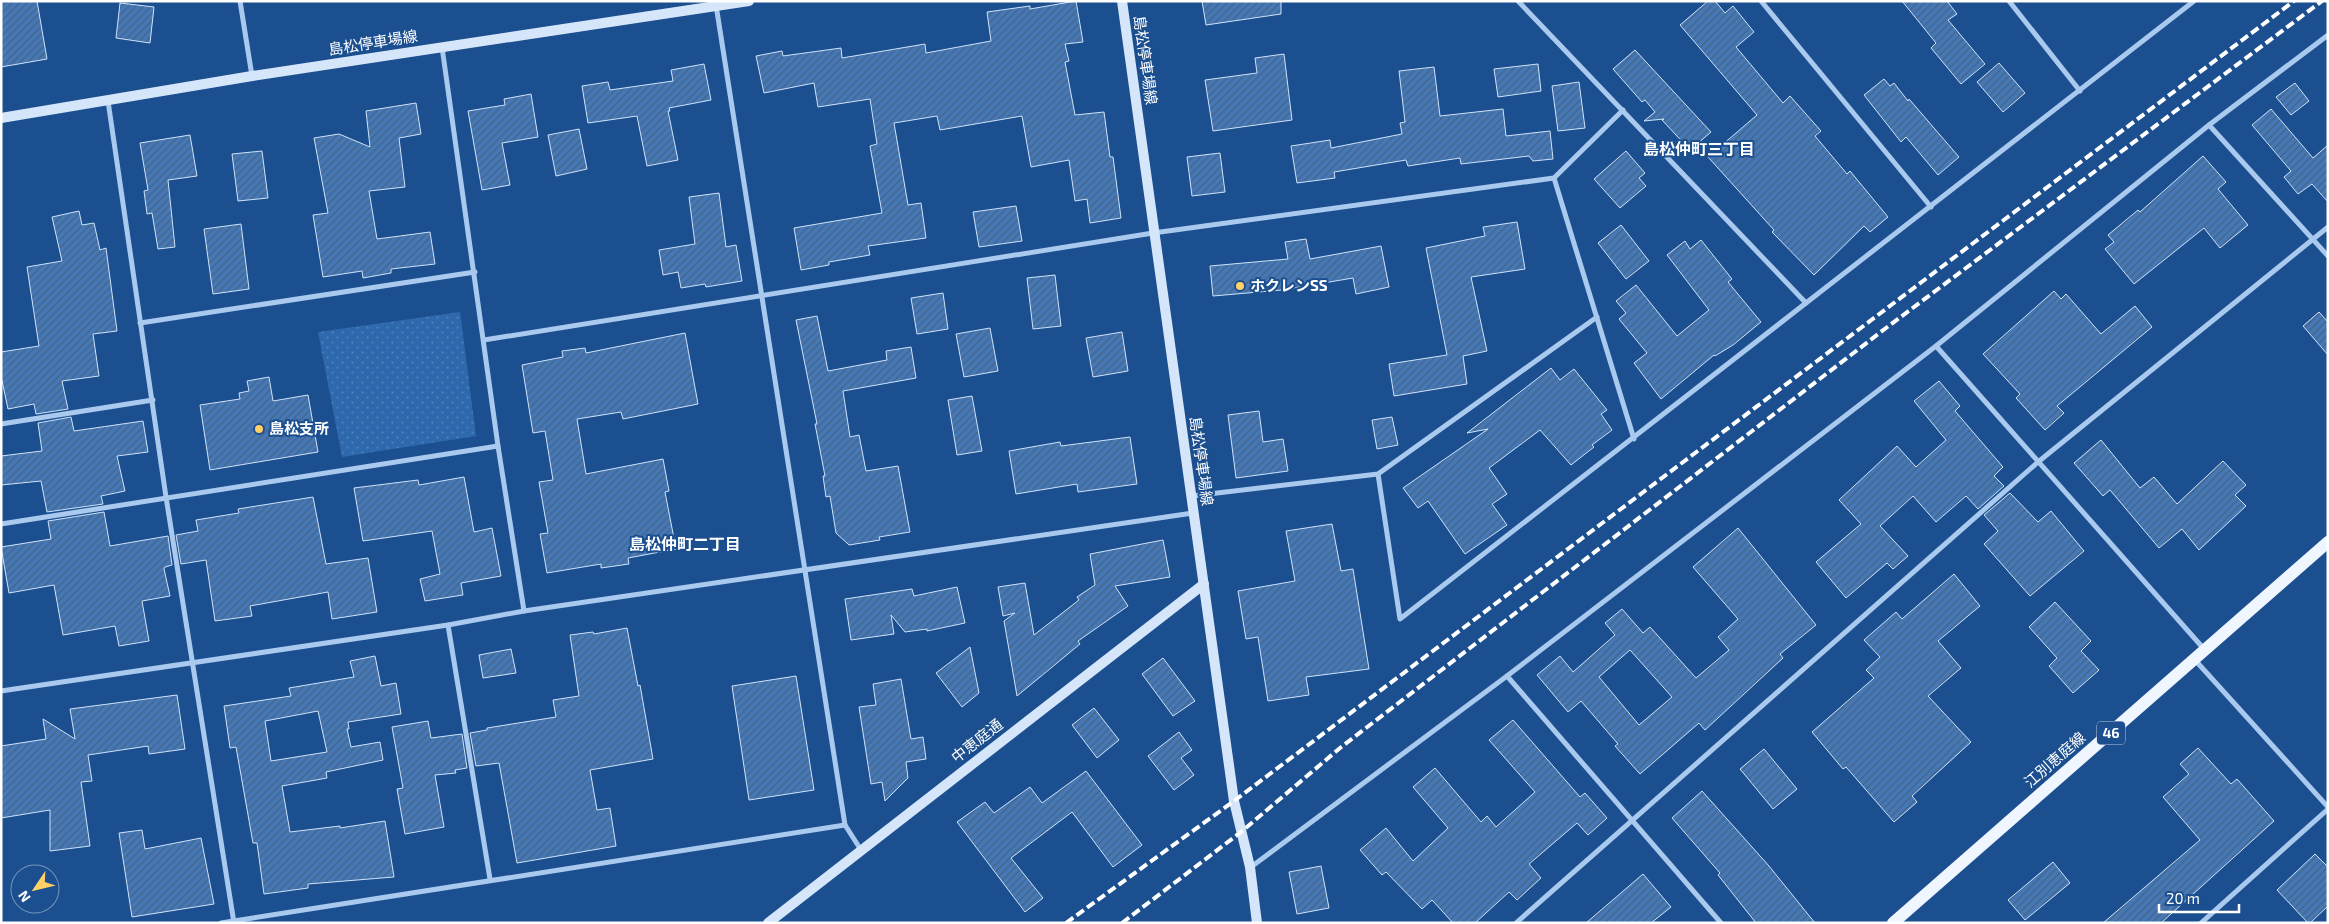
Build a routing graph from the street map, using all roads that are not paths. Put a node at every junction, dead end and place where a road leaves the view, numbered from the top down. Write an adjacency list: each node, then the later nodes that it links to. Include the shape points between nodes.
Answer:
1 (240, 1): 11 (street)
2 (749, 1): 8 (main road, 島松停車場線)
3 (1122, 1): 20 (main road, 島松停車場線)
4 (1518, 1): 14 (street)
5 (1760, 1): 18 (street)
6 (2009, 1): 12 (street)
7 (2194, 1): 12 (street)
8 (716, 4): 10 (main road, 島松停車場線); 24 (street)
9 (2328, 35): 16 (street)
10 (442, 47): 11 (main road, 島松停車場線); 23 (street)
11 (252, 76): 13 (main road, 島松停車場線)
12 (2080, 91): 18 (street)
13 (108, 101): 15 (main road, 島松停車場線); 27 (street)
14 (1623, 110): 17 (street); 25 (street)
15 (1, 118)
16 (2209, 125): 21 (street); 29 (street)
17 (1554, 178): 20 (street); 26 (street)
18 (1931, 207): 25 (street)
19 (2328, 228): 21 (street)
20 (1153, 233): 24 (street); 36 (main road, 島松停車場線)
21 (2313, 239): 22 (street); 34 (street)
22 (2328, 256)
23 (475, 272): 27 (street); 28 (street)
24 (763, 297): 28 (street); 41 (street)
25 (1806, 303): 32 (street)
26 (1597, 317): 32 (street); 35 (street)
27 (140, 323): 30 (street)
28 (484, 340): 33 (street)
29 (1936, 346): 34 (street); 48 (street)
30 (153, 400): 31 (street); 37 (street)
31 (1, 424)
32 (1634, 439): 35 (street, via 1400,619)
33 (498, 446): 37 (street); 43 (street)
34 (2038, 462): 45 (street); 51 (street)
35 (1378, 474): 36 (street)
36 (1192, 496): 38 (main road, 島松停車場線)
37 (166, 497): 39 (street); 47 (street)
38 (1193, 513): 41 (street); 42 (main road, 島松停車場線)
39 (1, 524)
40 (2328, 542): 45 (main road, 江別恵庭線 / 46)
41 (806, 568): 43 (street); 52 (street)
42 (1204, 584): 53 (main road, 中恵庭通); 54 (main road, 島松停車場線, via 1234,801)
43 (524, 611): 44 (street)
44 (448, 625): 47 (street); 55 (street)
45 (2205, 651): 46 (main road, 江別恵庭線 / 46)
46 (2195, 660): 50 (street); 62 (main road, 江別恵庭線 / 46)
47 (192, 663): 49 (street); 56 (street)
48 (1507, 676): 51 (street); 54 (street)
49 (1, 691)
50 (2328, 808): 63 (street)
51 (1633, 821): 60 (street); 61 (street)
52 (846, 825): 53 (street); 55 (street)
53 (860, 850): 58 (main road, 中恵庭通)
54 (1250, 867): 59 (main road, 島松停車場線)
55 (490, 879): 56 (street)
56 (234, 922): 57 (street)
57 (221, 923)
58 (768, 923)
59 (1257, 923)
60 (1516, 923)
61 (1722, 923)
62 (1892, 923)
63 (2201, 923)

